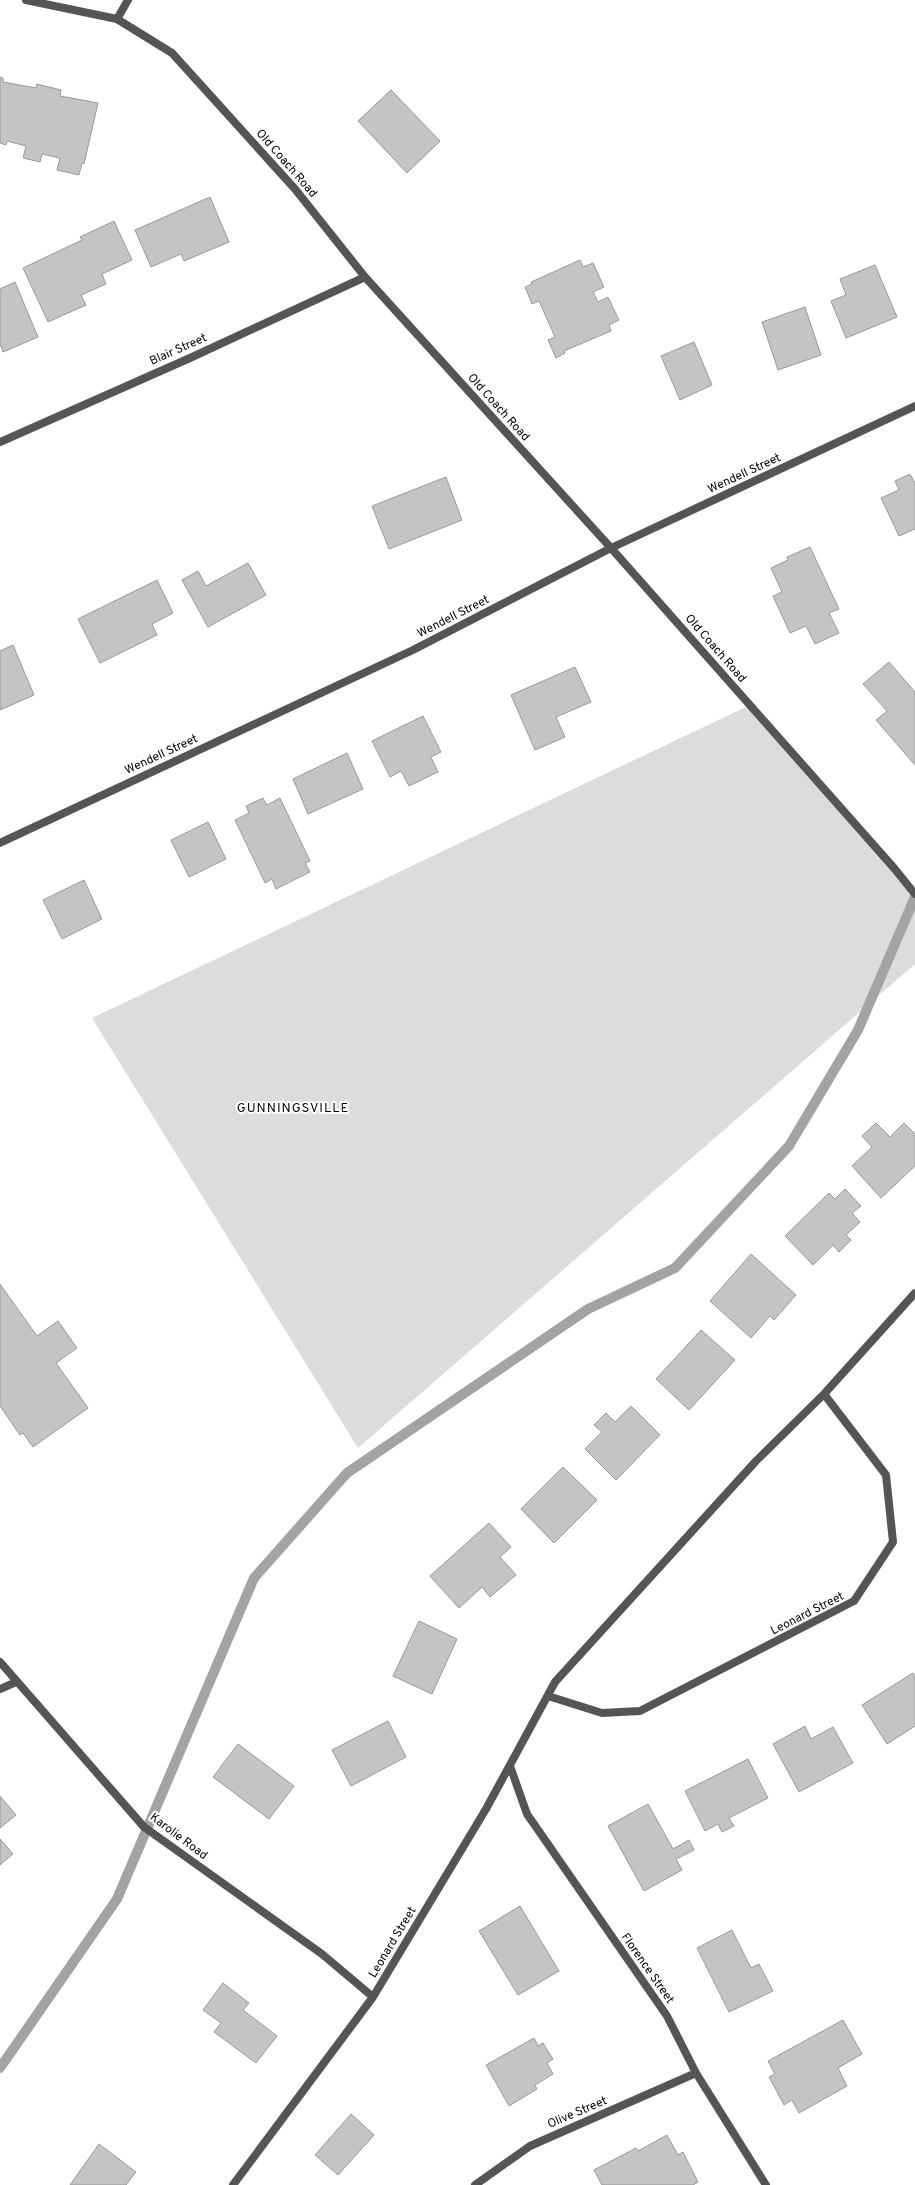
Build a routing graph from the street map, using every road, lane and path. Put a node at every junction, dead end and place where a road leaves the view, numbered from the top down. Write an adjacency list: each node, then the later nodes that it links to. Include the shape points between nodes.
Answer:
1 (26, 0): 3 (street, Old Coach Road)
2 (128, 0): 3 (street)
3 (117, 19): 4 (street, Old Coach Road, via 172,53 296,189)
4 (365, 277): 6 (street, Blair Street); 7 (street, Old Coach Road)
5 (915, 406): 7 (street, Wendell Street)
6 (0, 442)
7 (611, 548): 8 (street, Wendell Street, via 413,650); 9 (street, Old Coach Road)
8 (0, 842)
9 (915, 894)
10 (915, 1293): 11 (street, Leonard Street)
11 (824, 1394): 15 (street, Leonard Street, via 756,1461 561,1676); 15 (street, Leonard Street, via 886,1475 893,1542 854,1601 640,1711 602,1713)
12 (0, 1662): 13 (street, Karolie Road)
13 (16, 1682): 14 (street); 17 (street, Karolie Road, via 144,1827 322,1954)
14 (0, 1690)
15 (548, 1696): 16 (street, Leonard Street)
16 (510, 1766): 17 (street, Leonard Street); 18 (street, Florence Street, via 527,1814 667,2016)
17 (373, 1997): 19 (street, Leonard Street)
18 (696, 2073): 20 (street, Olive Street, via 530,2146); 21 (street, Florence Street)
19 (233, 2185)
20 (475, 2185)
21 (766, 2185)

